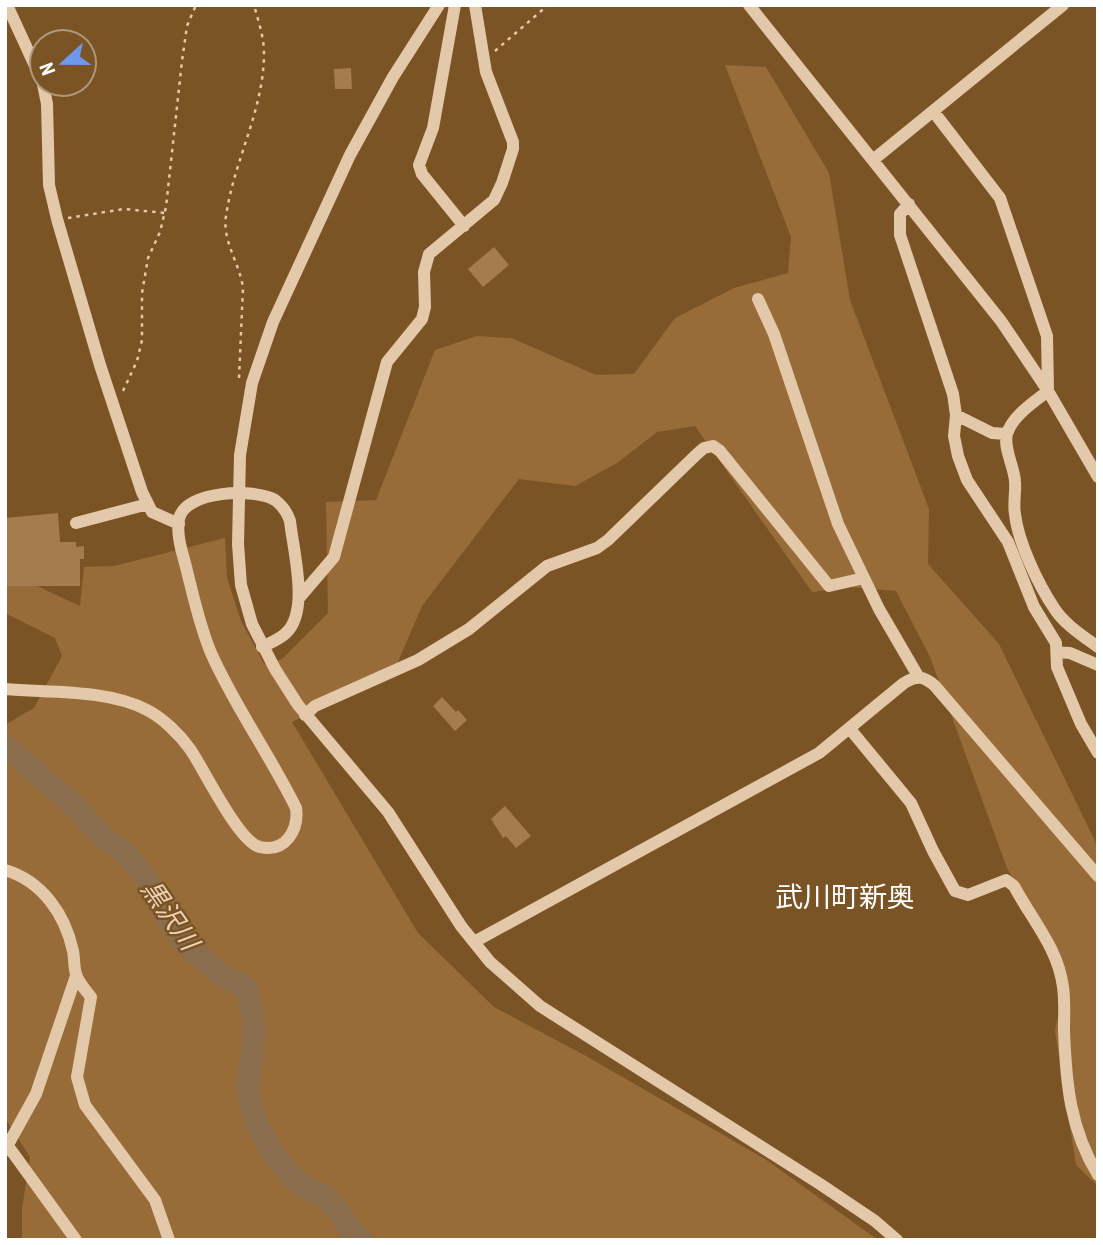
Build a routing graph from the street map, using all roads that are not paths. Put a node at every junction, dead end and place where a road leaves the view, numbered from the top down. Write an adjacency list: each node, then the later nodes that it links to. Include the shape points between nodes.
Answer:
1 (7, 5): 7 (street)
2 (439, 5): 18 (street, via 350,155 273,322 252,383)
3 (455, 5): 12 (street, via 433,128 419,164)
4 (475, 5): 12 (street, via 486,72 513,149 494,200)
5 (749, 5): 10 (street)
6 (1063, 5): 9 (street)
7 (28, 52)
8 (46, 98): 19 (street, via 49,185 57,219)
9 (933, 111): 10 (street); 14 (street, via 1000,198 1047,336)
10 (873, 160): 11 (street)
11 (909, 204): 14 (street, via 1001,321); 15 (street, via 900,214 900,235)
12 (464, 226): 23 (street, via 429,254 422,318 387,362 334,557)
13 (758, 299): 22 (street, via 838,524)
14 (1048, 391): 16 (street, via 1023,411); 17 (street)
15 (956, 415): 16 (street, via 992,433); 26 (street, via 954,436 967,480 1008,542)
16 (1007, 434): 25 (street, via 1015,480 1014,511 1033,568 1054,610)
17 (1098, 477)
18 (238, 495): 21 (street, via 194,501 184,508); 23 (street, via 261,495 286,511); 24 (street, via 241,585)
19 (148, 504): 20 (street); 21 (street, via 152,512)
20 (76, 523)
21 (179, 524): 29 (street, via 188,578 210,650 296,808 294,832 288,840 260,847 249,841 189,748 148,710 107,697)
22 (864, 578): 28 (street); 30 (street, via 829,586 713,446 697,454 597,548 547,566 469,629 418,660 315,706)
23 (299, 598): 24 (street, via 297,616 287,633)
24 (262, 647): 30 (street)
25 (1098, 648)
26 (1057, 652): 27 (street); 32 (street, via 1057,667)
27 (1098, 665)
28 (918, 676): 31 (street); 34 (street, via 935,685)
29 (5, 689)
30 (305, 715): 35 (street, via 388,812)
31 (850, 729): 35 (street, via 819,753); 38 (street, via 911,803 955,891 968,895 1006,880 1053,950 1063,986 1072,1117 1085,1155)
32 (1098, 752)
33 (5, 870): 36 (street, via 19,874 53,904 66,926)
34 (1098, 876)
35 (474, 942): 41 (street, via 540,1006 820,1184)
36 (76, 976): 37 (street, via 36,1094); 40 (street, via 91,997 77,1077 85,1105 155,1200)
37 (7, 1148): 39 (street)
38 (1098, 1175)
39 (76, 1240)
40 (169, 1240)
41 (897, 1240)

